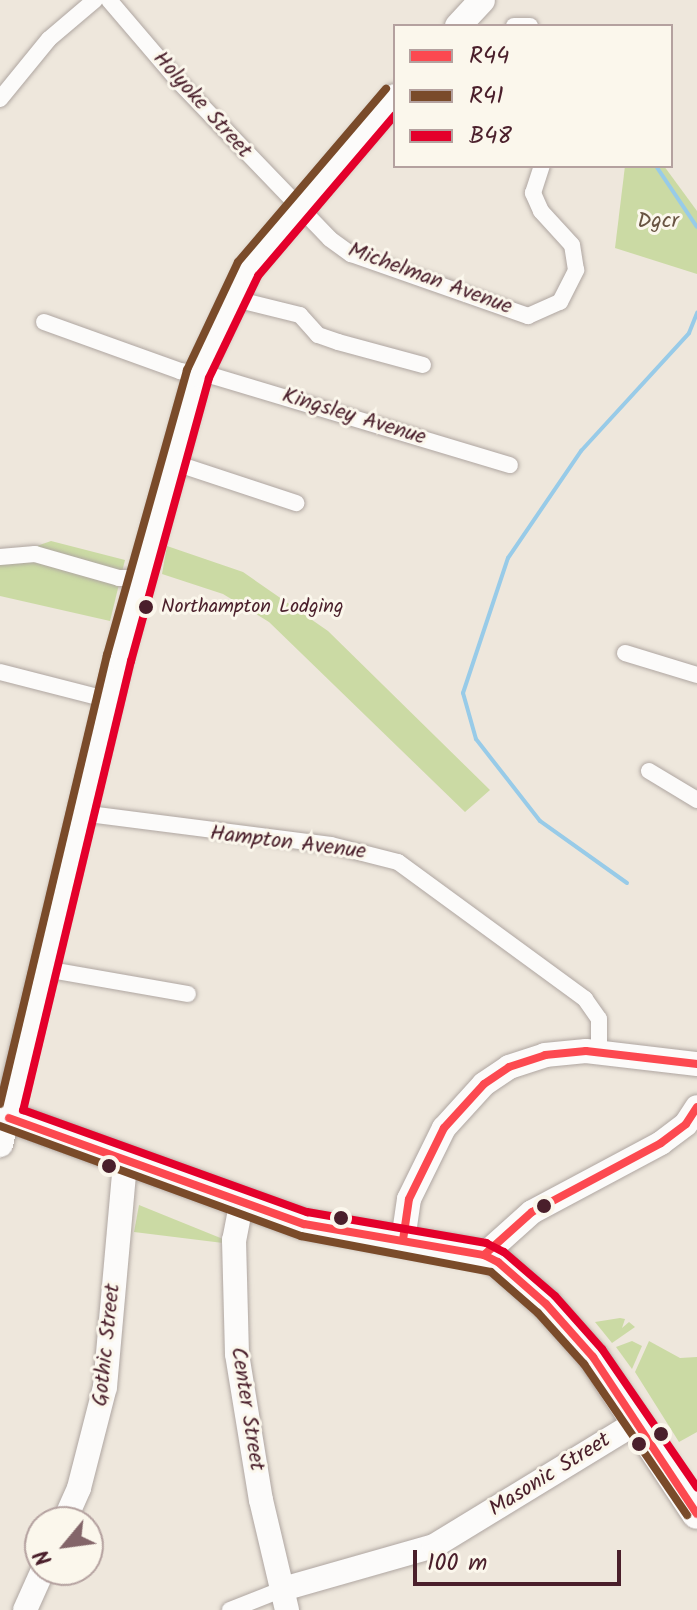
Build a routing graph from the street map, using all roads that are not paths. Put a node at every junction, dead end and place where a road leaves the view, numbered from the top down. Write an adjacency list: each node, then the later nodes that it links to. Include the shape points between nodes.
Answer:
1 (95, 0): 5 (street, via 49,39)
2 (109, 0): 8 (street, Holyoke Street)
3 (482, 0): 4 (main road)
4 (460, 24)
5 (0, 99)
6 (393, 99): 8 (main road)
7 (541, 168): 8 (street, Michelman Avenue, via 533,193 541,211 572,245 576,270 560,302 540,314 528,316 351,254)
8 (296, 209): 9 (main road)
9 (231, 298): 11 (street, via 300,315 318,335); 12 (main road)
10 (44, 322): 12 (street, Kingsley Avenue)
11 (423, 365)
12 (198, 374): 13 (main road); 14 (street, Kingsley Avenue)
13 (172, 462): 15 (street); 17 (main road)
14 (510, 465)
15 (296, 503)
16 (0, 557): 17 (street, via 64,558 72,566 119,578)
17 (133, 576): 21 (main road)
18 (625, 653): 20 (street)
19 (0, 672): 21 (street)
20 (697, 675)
21 (109, 700): 24 (main road)
22 (649, 771): 23 (street)
23 (697, 800)
24 (81, 813): 25 (main road); 27 (street, Hampton Avenue, via 331,845 398,862 585,999 601,1024)
25 (45, 969): 26 (street); 30 (main road)
26 (188, 994)
27 (599, 1051): 28 (street); 33 (street, via 531,1059 484,1084 444,1128 429,1156 409,1199)
28 (697, 1064)
29 (697, 1107): 34 (street, via 686,1124 661,1143 532,1212)
30 (3, 1125): 31 (highway)
31 (125, 1163): 32 (highway); 36 (street, Gothic Street, via 105,1387)
32 (241, 1205): 33 (highway, via 304,1224); 39 (street, Center Street, via 234,1240 237,1354 261,1500)
33 (403, 1240): 34 (highway)
34 (484, 1255): 35 (highway, via 517,1276 559,1316)
35 (637, 1422): 37 (highway); 39 (street, Masonic Street, via 434,1546)
36 (71, 1506)
37 (695, 1509)
38 (36, 1586): 40 (street)
39 (285, 1600): 41 (street)
40 (25, 1610)
41 (230, 1610)

